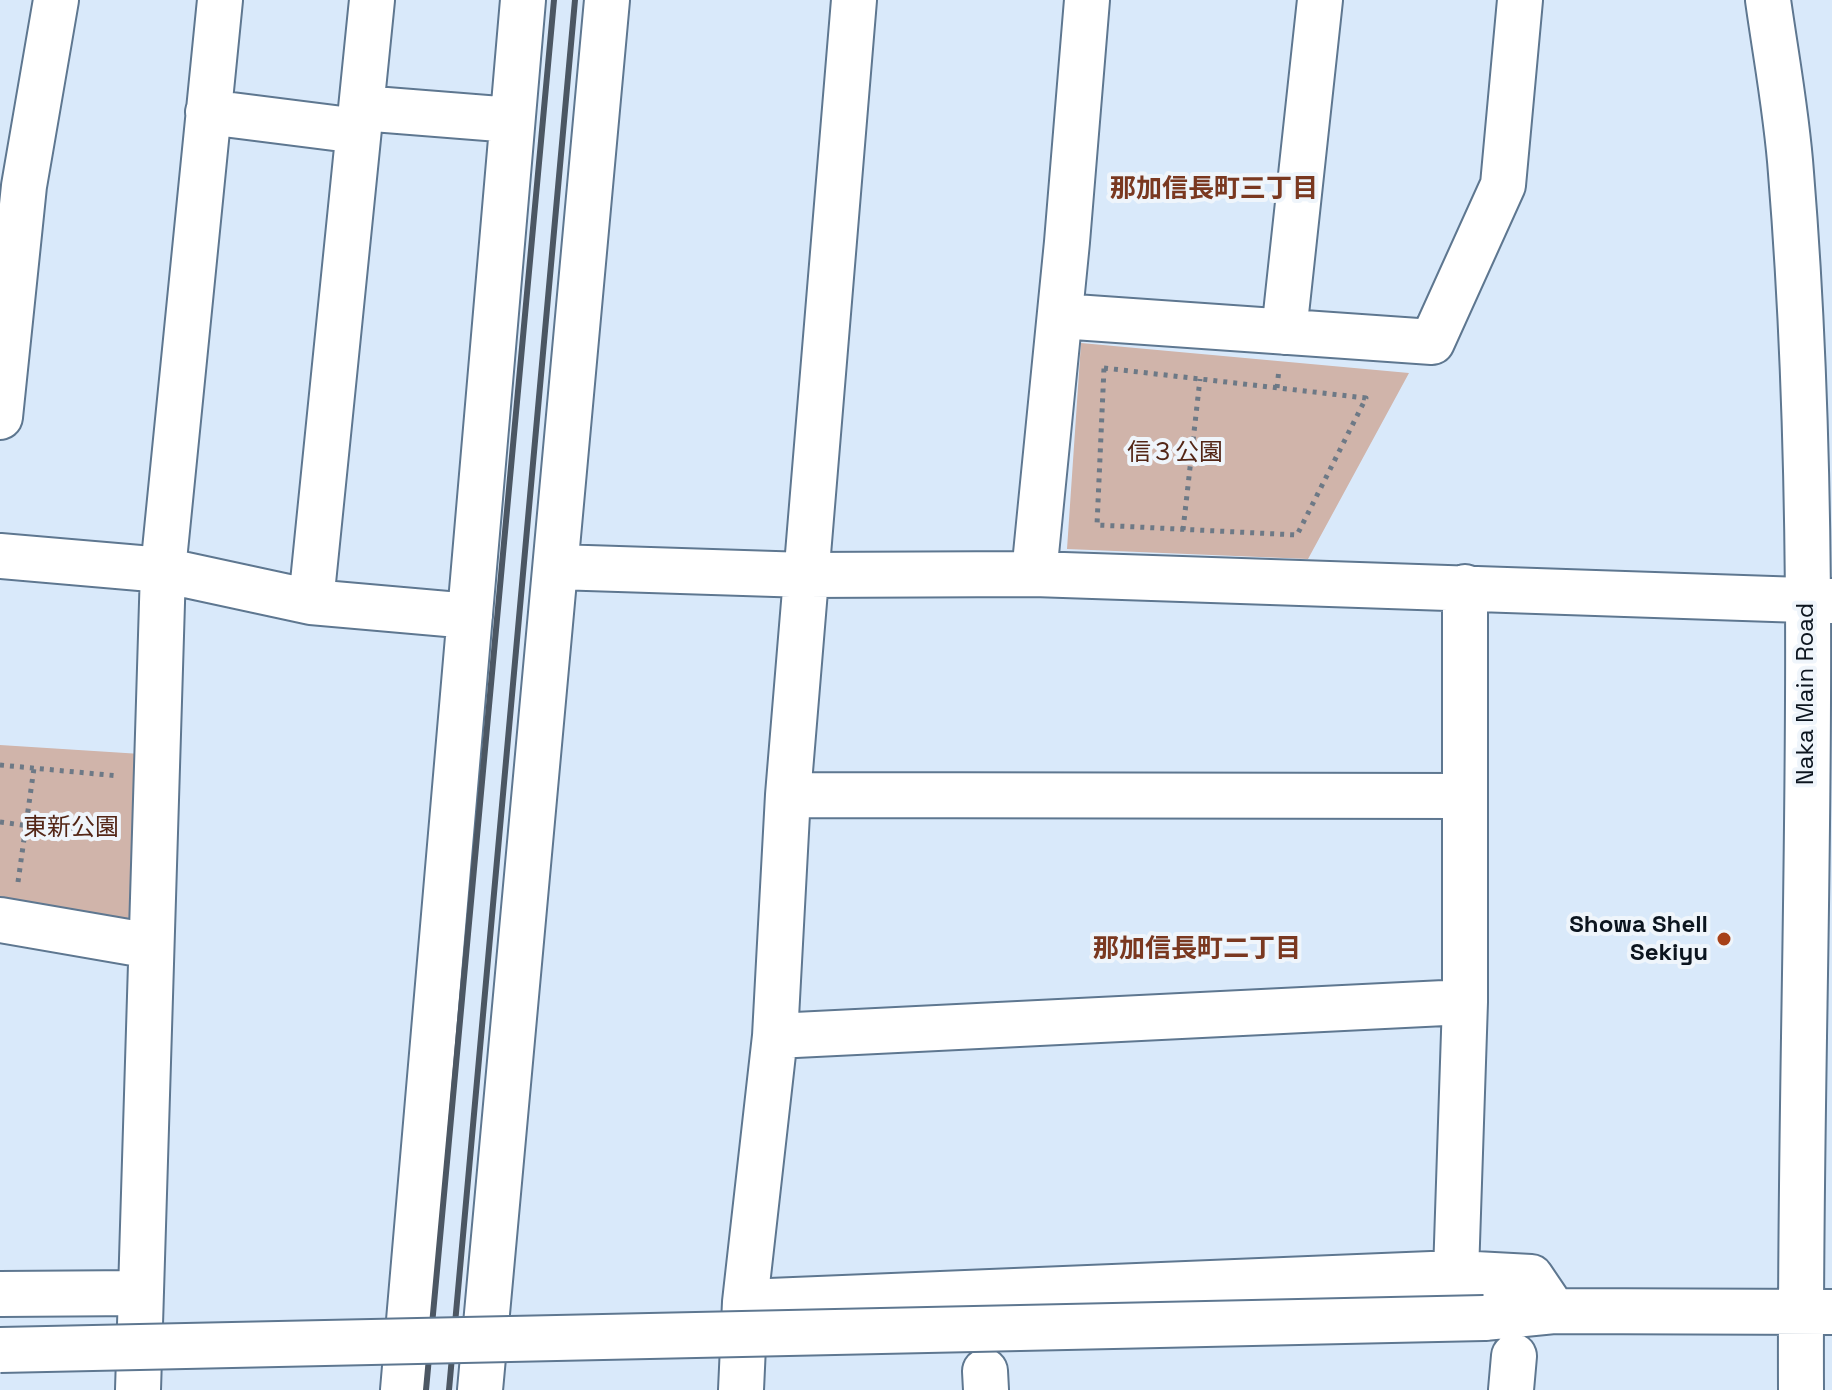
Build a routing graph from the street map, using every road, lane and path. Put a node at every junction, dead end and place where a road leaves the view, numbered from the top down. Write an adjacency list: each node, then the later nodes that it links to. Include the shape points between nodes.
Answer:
1 (56, 0): 17 (street, via 24,186)
2 (220, 0): 11 (street)
3 (372, 0): 12 (street)
4 (523, 0): 13 (street)
5 (607, 0): 20 (street)
6 (854, 0): 23 (street)
7 (1087, 0): 14 (street)
8 (1320, 0): 15 (street)
9 (1520, 0): 15 (street, via 1503,185 1432,342)
10 (1768, 0): 25 (street, Naka Main Road, via 1791,168)
11 (208, 112): 12 (street); 21 (street)
12 (360, 120): 13 (street); 26 (street)
13 (512, 120): 27 (street)
14 (1060, 316): 15 (street); 22 (street)
15 (1284, 332)
16 (1200, 379): 18 (path); 18 (path, via 1104,368 1097,525); 18 (path, via 1366,398 1297,535)
17 (0, 417)
18 (1183, 530)
19 (0, 556): 21 (street)
20 (556, 567): 23 (street); 51 (street)
21 (163, 570): 26 (street); 38 (street)
22 (1034, 574): 23 (street); 24 (street)
23 (806, 575): 31 (street)
24 (1465, 587): 25 (street); 32 (street)
25 (1819, 601): 46 (street, Naka Main Road)
26 (311, 602): 27 (street)
27 (470, 616): 50 (street)
28 (0, 765): 29 (path)
29 (34, 768): 30 (path); 34 (path)
30 (130, 777)
31 (788, 795): 32 (street); 40 (street)
32 (1465, 796): 39 (street)
33 (0, 822): 34 (path)
34 (26, 826): 35 (path); 37 (path)
35 (129, 840)
36 (32, 885): 37 (path)
37 (9, 895): 38 (street)
38 (151, 946): 42 (street)
39 (1465, 1002): 40 (street); 41 (street)
40 (775, 1036): 44 (street)
41 (1456, 1273): 44 (street); 45 (street, via 1531,1277)
42 (141, 1293): 43 (street); 49 (street)
43 (0, 1294)
44 (745, 1302): 52 (street)
45 (1554, 1311): 46 (street); 47 (street, bridge, via 1484,1318)
46 (1816, 1312): 53 (street, Naka Main Road)
47 (0, 1350)
48 (0, 1364): 49 (street)
49 (138, 1376)
50 (403, 1390)
51 (480, 1390)
52 (741, 1390)
53 (1801, 1390)

